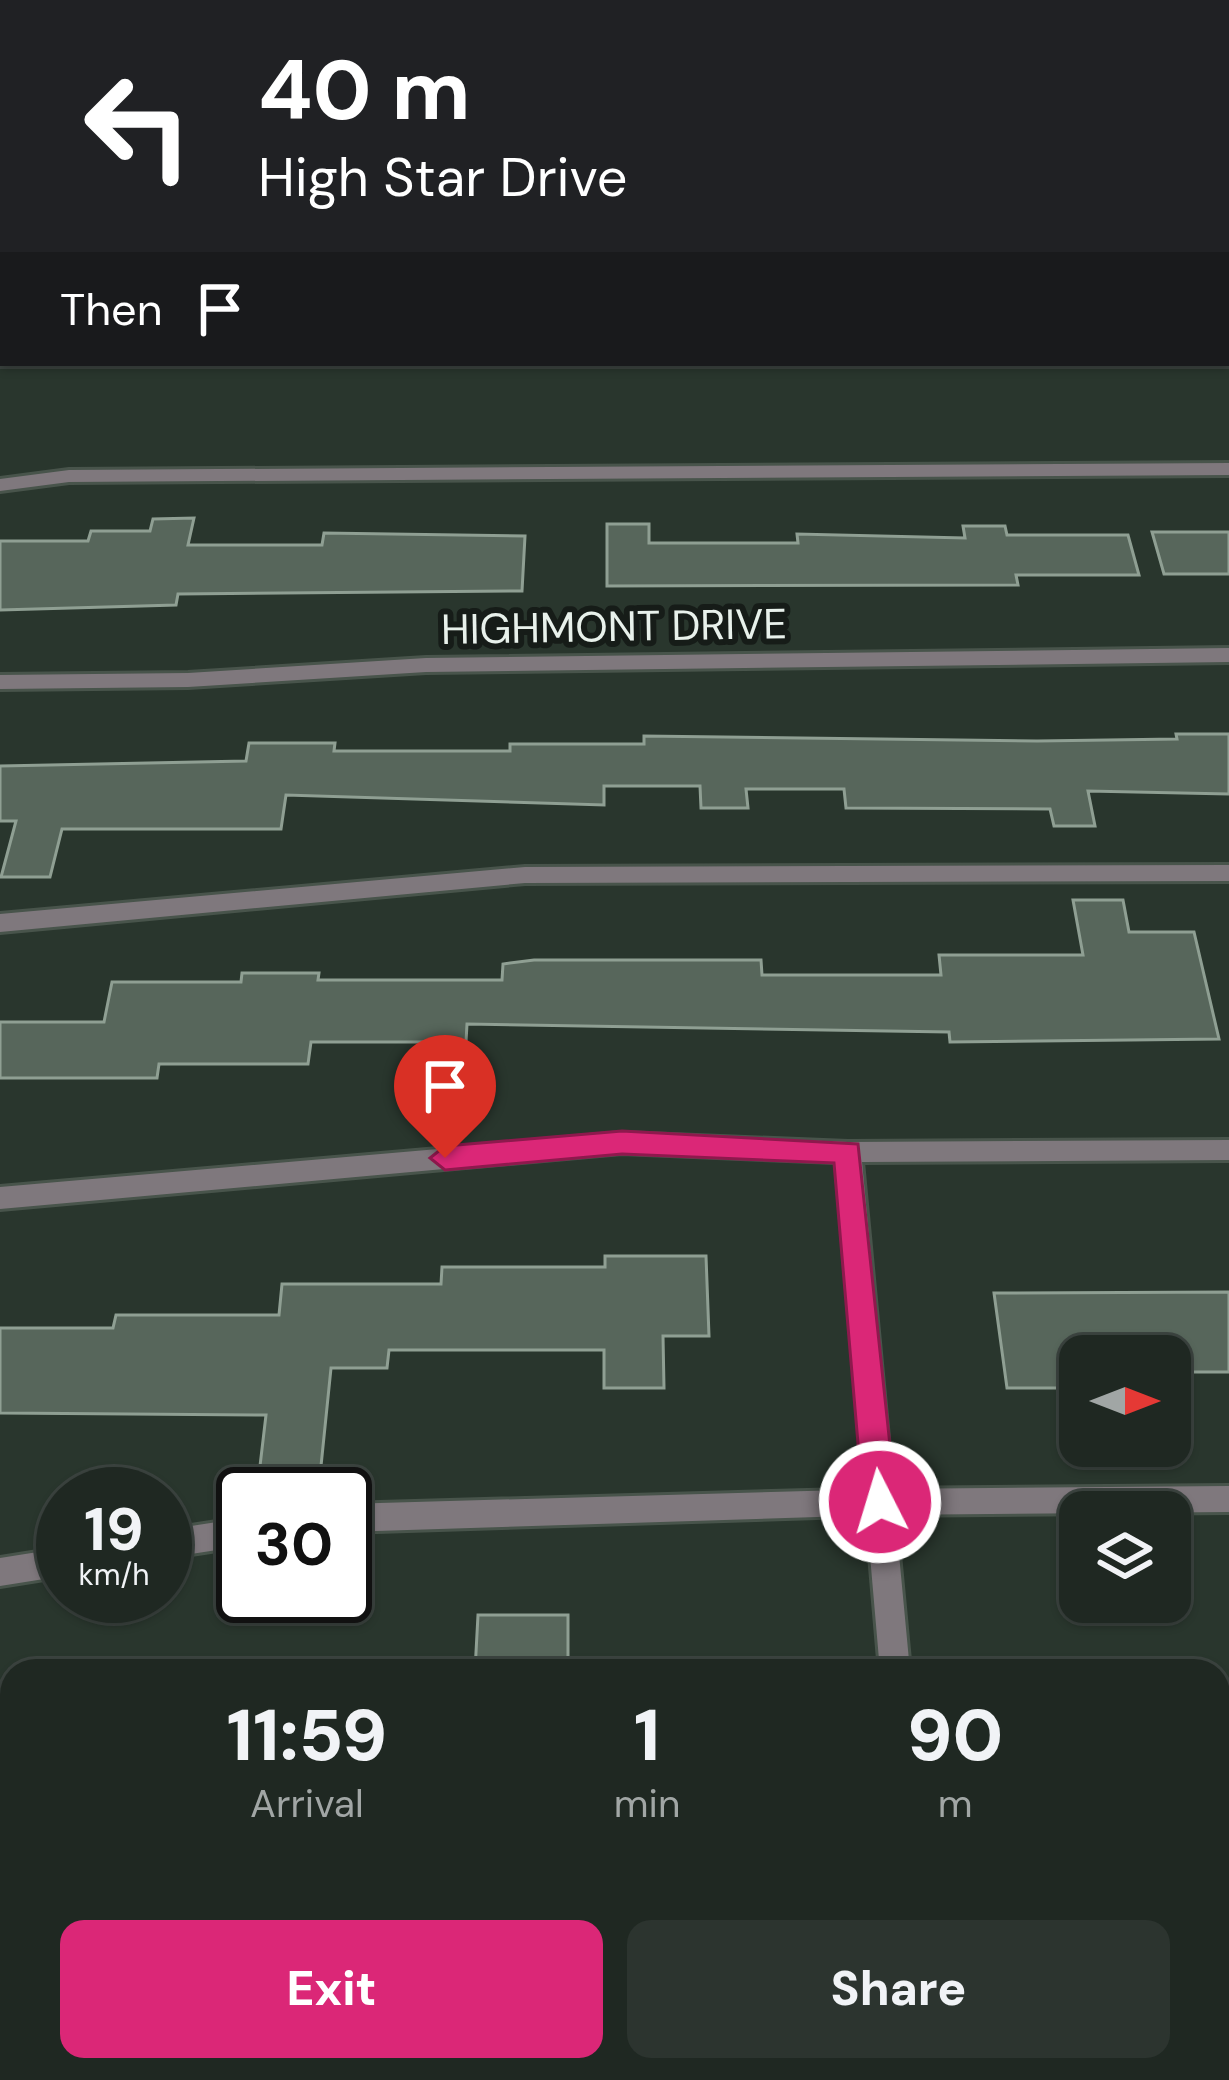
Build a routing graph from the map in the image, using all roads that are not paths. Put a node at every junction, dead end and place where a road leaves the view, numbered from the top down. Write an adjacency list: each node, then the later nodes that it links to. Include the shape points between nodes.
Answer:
1 (1229, 469): 2 (street, via 69,476)
2 (0, 484)
3 (1229, 655): 4 (street, HIGHMONT DRIVE, via 450,665)
4 (0, 682)
5 (1229, 873): 6 (street, via 525,875)
6 (0, 923)
7 (1229, 1150): 8 (street)
8 (848, 1152): 9 (street, via 622,1143); 11 (street)
9 (0, 1198)
10 (1229, 1499): 11 (street)
11 (880, 1502): 12 (street); 15 (street)
12 (372, 1517)
13 (36, 1566): 14 (street)
14 (0, 1572)
15 (894, 1659)

